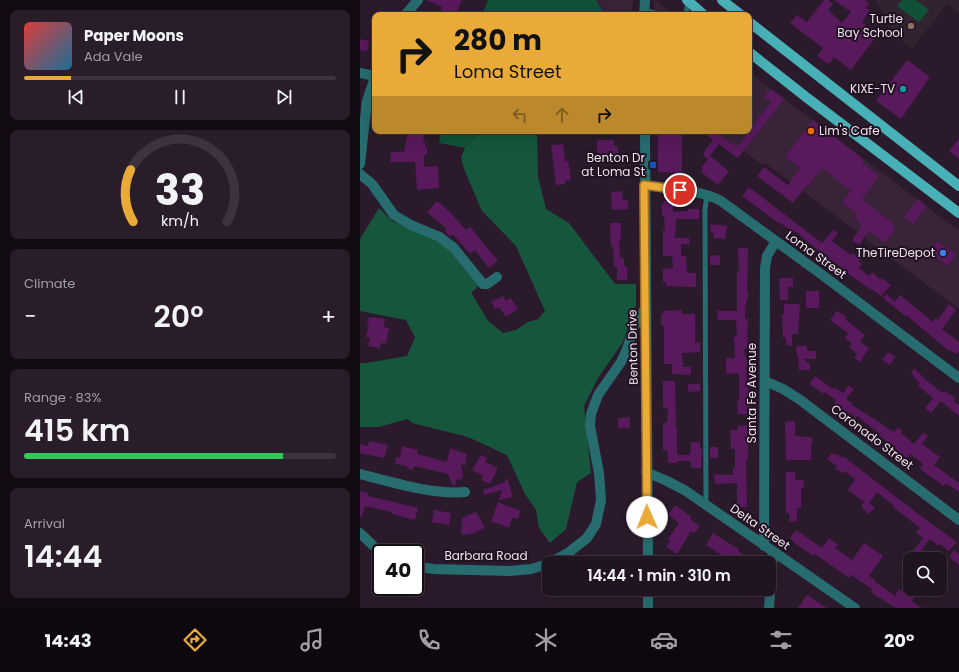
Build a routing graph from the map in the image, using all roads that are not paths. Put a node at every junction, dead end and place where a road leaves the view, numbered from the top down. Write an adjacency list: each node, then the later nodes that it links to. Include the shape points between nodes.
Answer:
1 (418, 0): 4 (street)
2 (687, 0): 5 (lane); 6 (main road)
3 (722, 0): 7 (main road)
4 (408, 12)
5 (686, 12)
6 (701, 12)
7 (737, 12)
8 (752, 24): 17 (main road)
9 (752, 54): 19 (main road)
10 (360, 73): 11 (street)
11 (372, 75)
12 (372, 85): 14 (street, via 367,101)
13 (645, 134): 16 (street, Benton Drive)
14 (360, 164)
15 (360, 174): 21 (street, via 372,184 394,216 447,242 483,284)
16 (644, 185): 18 (street, Loma Street); 22 (street, Benton Drive)
17 (959, 186)
18 (707, 194): 20 (street, Loma Street, via 727,205); 28 (lane)
19 (959, 213)
20 (776, 241): 23 (street, Loma Street); 24 (street, Santa Fe Avenue, via 767,256 765,268)
21 (497, 276)
22 (646, 307): 25 (street, Benton Drive); 34 (street, Barbara Road, via 635,325 621,362 598,395 591,414 590,426 601,490 598,519 588,538 555,560 527,570)
23 (959, 378)
24 (765, 381): 29 (street, Coronado Street, via 799,399); 32 (street, Santa Fe Avenue)
25 (646, 472): 28 (street, Delta Street, via 676,486); 33 (street, Benton Drive)
26 (360, 474): 27 (street, via 431,490)
27 (465, 492)
28 (706, 506): 32 (street, Delta Street)
29 (959, 520)
30 (360, 533): 31 (street)
31 (372, 544)
32 (769, 549): 37 (street, Santa Fe Avenue); 38 (street, Delta Street)
33 (648, 556)
34 (424, 567)
35 (648, 596): 36 (street)
36 (648, 608)
37 (769, 608)
38 (855, 608)

